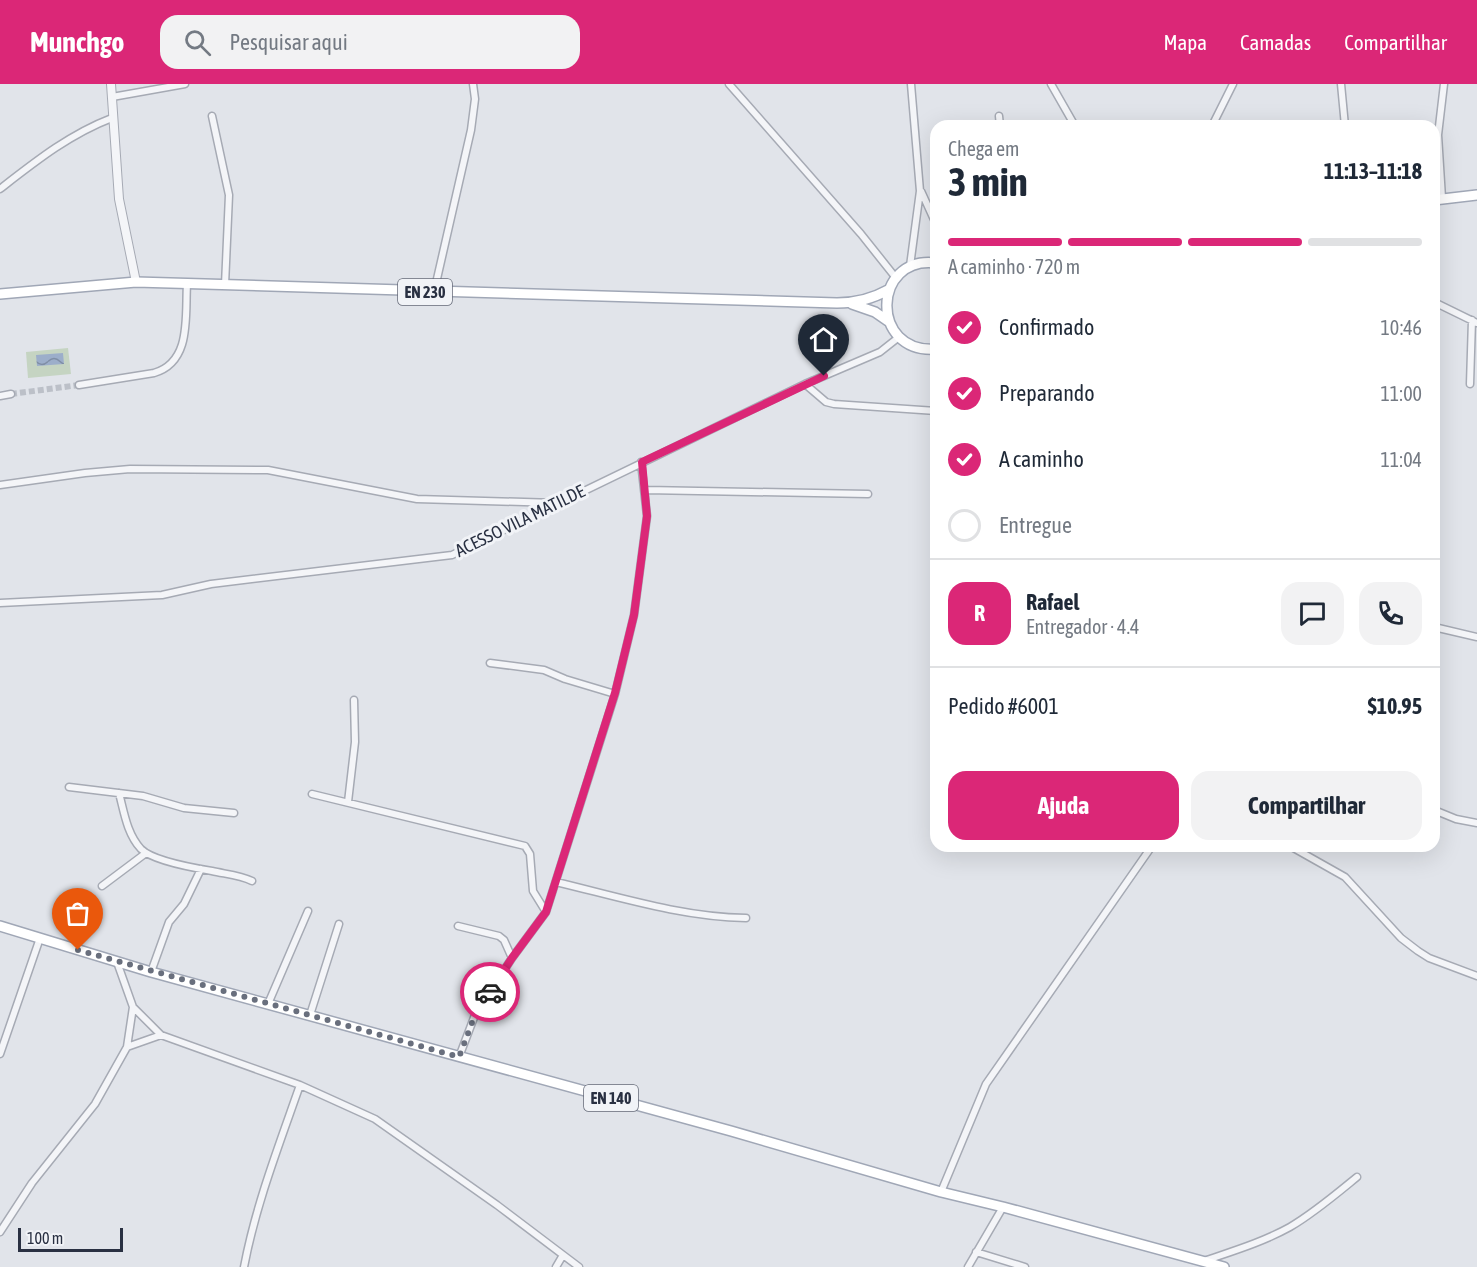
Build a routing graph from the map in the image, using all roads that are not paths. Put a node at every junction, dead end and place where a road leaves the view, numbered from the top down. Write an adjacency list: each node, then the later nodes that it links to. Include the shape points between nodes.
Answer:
1 (111, 84): 10 (street)
2 (185, 84): 10 (street)
3 (473, 84): 31 (street, via 471,130)
4 (729, 84): 26 (street)
5 (911, 84): 20 (street)
6 (1051, 84): 15 (street)
7 (1233, 84): 16 (street)
8 (1341, 84): 17 (street)
9 (1444, 84): 18 (street)
10 (112, 97): 13 (street)
11 (212, 116): 29 (street, via 229,195)
12 (999, 116): 14 (street)
13 (112, 118): 19 (street, via 58,145); 27 (street, via 119,199)
14 (999, 120)
15 (1072, 120)
16 (1215, 120)
17 (1344, 120)
18 (1440, 120)
19 (0, 189)
20 (920, 191): 23 (street); 25 (street)
21 (1477, 195): 22 (main road)
22 (1440, 199)
23 (930, 212)
24 (930, 261): 25 (main road)
25 (910, 266): 26 (main road)
26 (896, 278): 30 (main road)
27 (136, 282): 28 (main road, EN 230); 32 (main road, EN 230)
28 (187, 284): 29 (main road, EN 230); 41 (street, via 184,337 173,363 154,373)
29 (225, 285): 31 (main road, EN 230)
30 (888, 290): 33 (main road, EN 230); 35 (main road)
31 (434, 292): 33 (main road, EN 230)
32 (0, 294)
33 (850, 303): 35 (main road, EN 230)
34 (1440, 305): 36 (street)
35 (888, 321): 37 (main road)
36 (1474, 322): 40 (street)
37 (898, 337): 38 (main road, via 910,345); 39 (street, ACESSO VILA MATILDE, via 880,352)
38 (930, 350)
39 (805, 384): 44 (street, via 834,404); 45 (street, ACESSO VILA MATILDE)
40 (1470, 384)
41 (80, 385)
42 (11, 394): 43 (street)
43 (0, 396)
44 (930, 411)
45 (642, 462): 47 (street); 49 (street, ACESSO VILA MATILDE)
46 (0, 485): 49 (street, via 130,469 268,470 417,499)
47 (646, 490): 48 (street); 54 (street, via 647,516 634,615)
48 (868, 494)
49 (557, 503): 50 (street, ACESSO VILA MATILDE, via 452,555 211,584 162,595)
50 (0, 603)
51 (1440, 628): 52 (street)
52 (1477, 637)
53 (490, 663): 54 (street, via 534,668)
54 (615, 693): 68 (street)
55 (354, 700): 59 (street, via 355,741)
56 (69, 787): 57 (street)
57 (119, 793): 61 (street, via 184,808); 65 (street, via 128,828)
58 (312, 794): 59 (street)
59 (348, 802): 71 (street, via 525,846 530,854 533,891)
60 (1440, 812): 62 (street)
61 (234, 813)
62 (1477, 823)
63 (1148, 852): 90 (street, via 986,1084)
64 (1301, 852): 80 (street, via 1345,877 1418,951)
65 (146, 853): 66 (street); 69 (street)
66 (201, 869): 67 (street); 79 (street, via 184,904 169,921)
67 (252, 881)
68 (556, 882): 71 (street); 72 (street, via 669,909)
69 (102, 886)
70 (308, 911): 81 (street)
71 (546, 912): 77 (street)
72 (746, 918)
73 (339, 924): 83 (street)
74 (0, 926): 76 (main road, EN 140)
75 (458, 926): 77 (street, via 499,936)
76 (40, 938): 78 (main road, EN 140); 86 (street)
77 (512, 958): 87 (street, via 475,1015)
78 (117, 962): 79 (main road, EN 140); 82 (street)
79 (151, 972): 81 (main road, EN 140)
80 (1477, 976)
81 (268, 1004): 83 (main road, EN 140)
82 (133, 1007): 84 (street); 85 (street)
83 (310, 1015): 87 (main road, EN 140)
84 (161, 1035): 85 (street); 88 (street)
85 (128, 1047): 92 (street, via 95,1104)
86 (0, 1054)
87 (459, 1057): 90 (main road, EN 140)
88 (300, 1084): 94 (street, via 375,1119); 96 (street, via 266,1180)
89 (1357, 1177): 95 (street, via 1288,1228)
90 (941, 1192): 91 (main road, EN 140)
91 (1003, 1207): 93 (street); 95 (main road, EN 140)
92 (0, 1232)
93 (976, 1252): 99 (street); 100 (street)
94 (563, 1255): 97 (street); 98 (street)
95 (1207, 1264): 101 (main road, EN 140)
96 (243, 1267)
97 (556, 1267)
98 (579, 1267)
99 (968, 1267)
100 (1025, 1267)
101 (1224, 1267)

